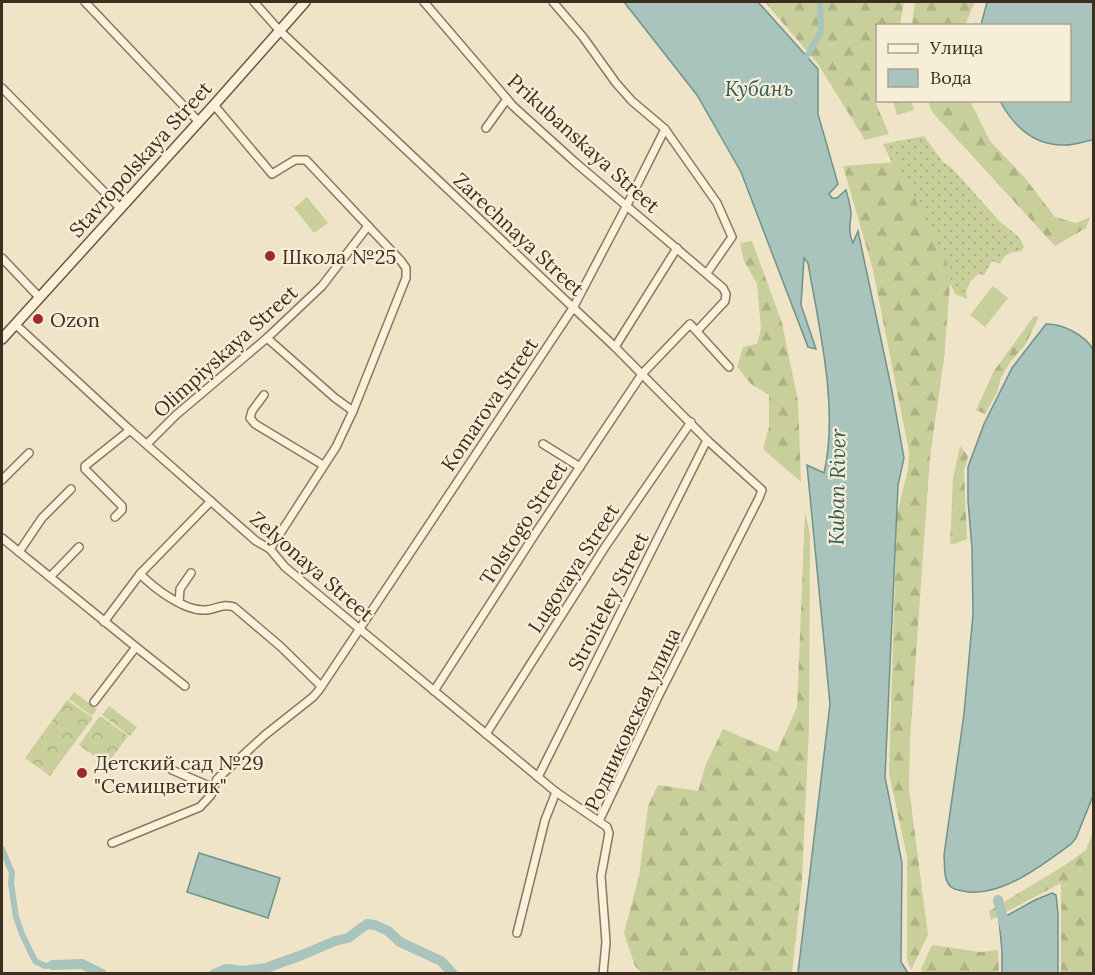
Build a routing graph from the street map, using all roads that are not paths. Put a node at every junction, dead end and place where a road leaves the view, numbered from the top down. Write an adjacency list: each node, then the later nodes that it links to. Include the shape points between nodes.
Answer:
1 (85, 2): 10 (street)
2 (254, 2): 6 (street, Zarechnaya Street)
3 (305, 2): 6 (main road, Stavropolskaya Street)
4 (424, 2): 8 (street, Prikubanskaya Street)
5 (553, 2): 12 (street, via 616,83)
6 (279, 30): 9 (main road, Stavropolskaya Street); 20 (street, Zarechnaya Street)
7 (2, 88): 14 (street)
8 (507, 99): 11 (street); 13 (street, Prikubanskaya Street)
9 (214, 105): 10 (main road, Stavropolskaya Street); 15 (street, via 272,174 295,160 306,160)
10 (199, 122): 14 (main road, Stavropolskaya Street)
11 (486, 128)
12 (665, 129): 13 (street, Komarova Street); 18 (street, via 717,203 732,237)
13 (627, 206): 16 (street, Prikubanskaya Street); 20 (street, Komarova Street)
14 (120, 208): 19 (main road, Stavropolskaya Street)
15 (368, 226): 23 (street, Olimpiyskaya Street, via 322,286); 29 (street, via 401,261 406,278)
16 (677, 248): 18 (street, Prikubanskaya Street); 25 (street)
17 (2, 258): 19 (street)
18 (707, 273): 22 (street, Prikubanskaya Street, via 723,288 725,301)
19 (39, 297): 21 (main road, Stavropolskaya Street)
20 (573, 308): 25 (street, Zarechnaya Street); 52 (street, Komarova Street)
21 (15, 324): 24 (main road, Stavropolskaya Street); 31 (street, Zelyonaya Street)
22 (697, 331): 26 (street); 27 (street, Tolstogo Street, via 690,324)
23 (267, 338): 29 (street); 33 (street, Olimpiyskaya Street)
24 (2, 339)
25 (615, 348): 27 (street, Zarechnaya Street)
26 (729, 367)
27 (642, 375): 30 (street, Zarechnaya Street); 37 (street, Tolstogo Street)
28 (264, 395): 36 (street, via 252,411 250,418 255,424)
29 (353, 411): 36 (street)
30 (691, 422): 32 (street, Zarechnaya Street); 58 (street, Lugovaya Street, via 605,547)
31 (130, 430): 33 (street, Zelyonaya Street); 42 (street, via 85,466 122,506)
32 (707, 440): 40 (street, Zarechnaya Street); 60 (street, Stroiteley Street)
33 (147, 444): 41 (street, Zelyonaya Street)
34 (543, 444): 37 (street)
35 (29, 453): 38 (street)
36 (323, 465): 45 (street)
37 (580, 467): 56 (street, Tolstogo Street)
38 (2, 480)
39 (71, 489): 46 (street, via 42,518)
40 (762, 490): 63 (street, Родниковская улица)
41 (211, 501): 45 (street, Zelyonaya Street); 48 (street)
42 (115, 517)
43 (2, 537): 46 (street)
44 (79, 547): 49 (street)
45 (270, 549): 52 (street, Zelyonaya Street, via 285,567)
46 (19, 552): 49 (street)
47 (191, 573): 50 (street, via 180,589)
48 (140, 574): 50 (street, via 151,586); 51 (street)
49 (50, 577): 51 (street)
50 (179, 602): 55 (street, via 205,610 226,604 234,607)
51 (104, 621): 53 (street)
52 (359, 629): 55 (street, Komarova Street); 56 (street, Zelyonaya Street)
53 (136, 647): 54 (street); 57 (street)
54 (185, 686)
55 (321, 686): 61 (street, Komarova Street, via 217,779)
56 (434, 691): 58 (street, Zelyonaya Street)
57 (94, 702)
58 (486, 734): 60 (street, Zelyonaya Street)
59 (172, 770): 61 (street)
60 (538, 777): 62 (street, Zelyonaya Street)
61 (213, 788): 64 (street, Komarova Street, via 200,807)
62 (556, 792): 63 (street, Zelyonaya Street); 65 (street)
63 (599, 821): 66 (street, Родниковская улица, via 609,833 601,876 606,942)
64 (112, 843)
65 (517, 933)
66 (603, 974)

